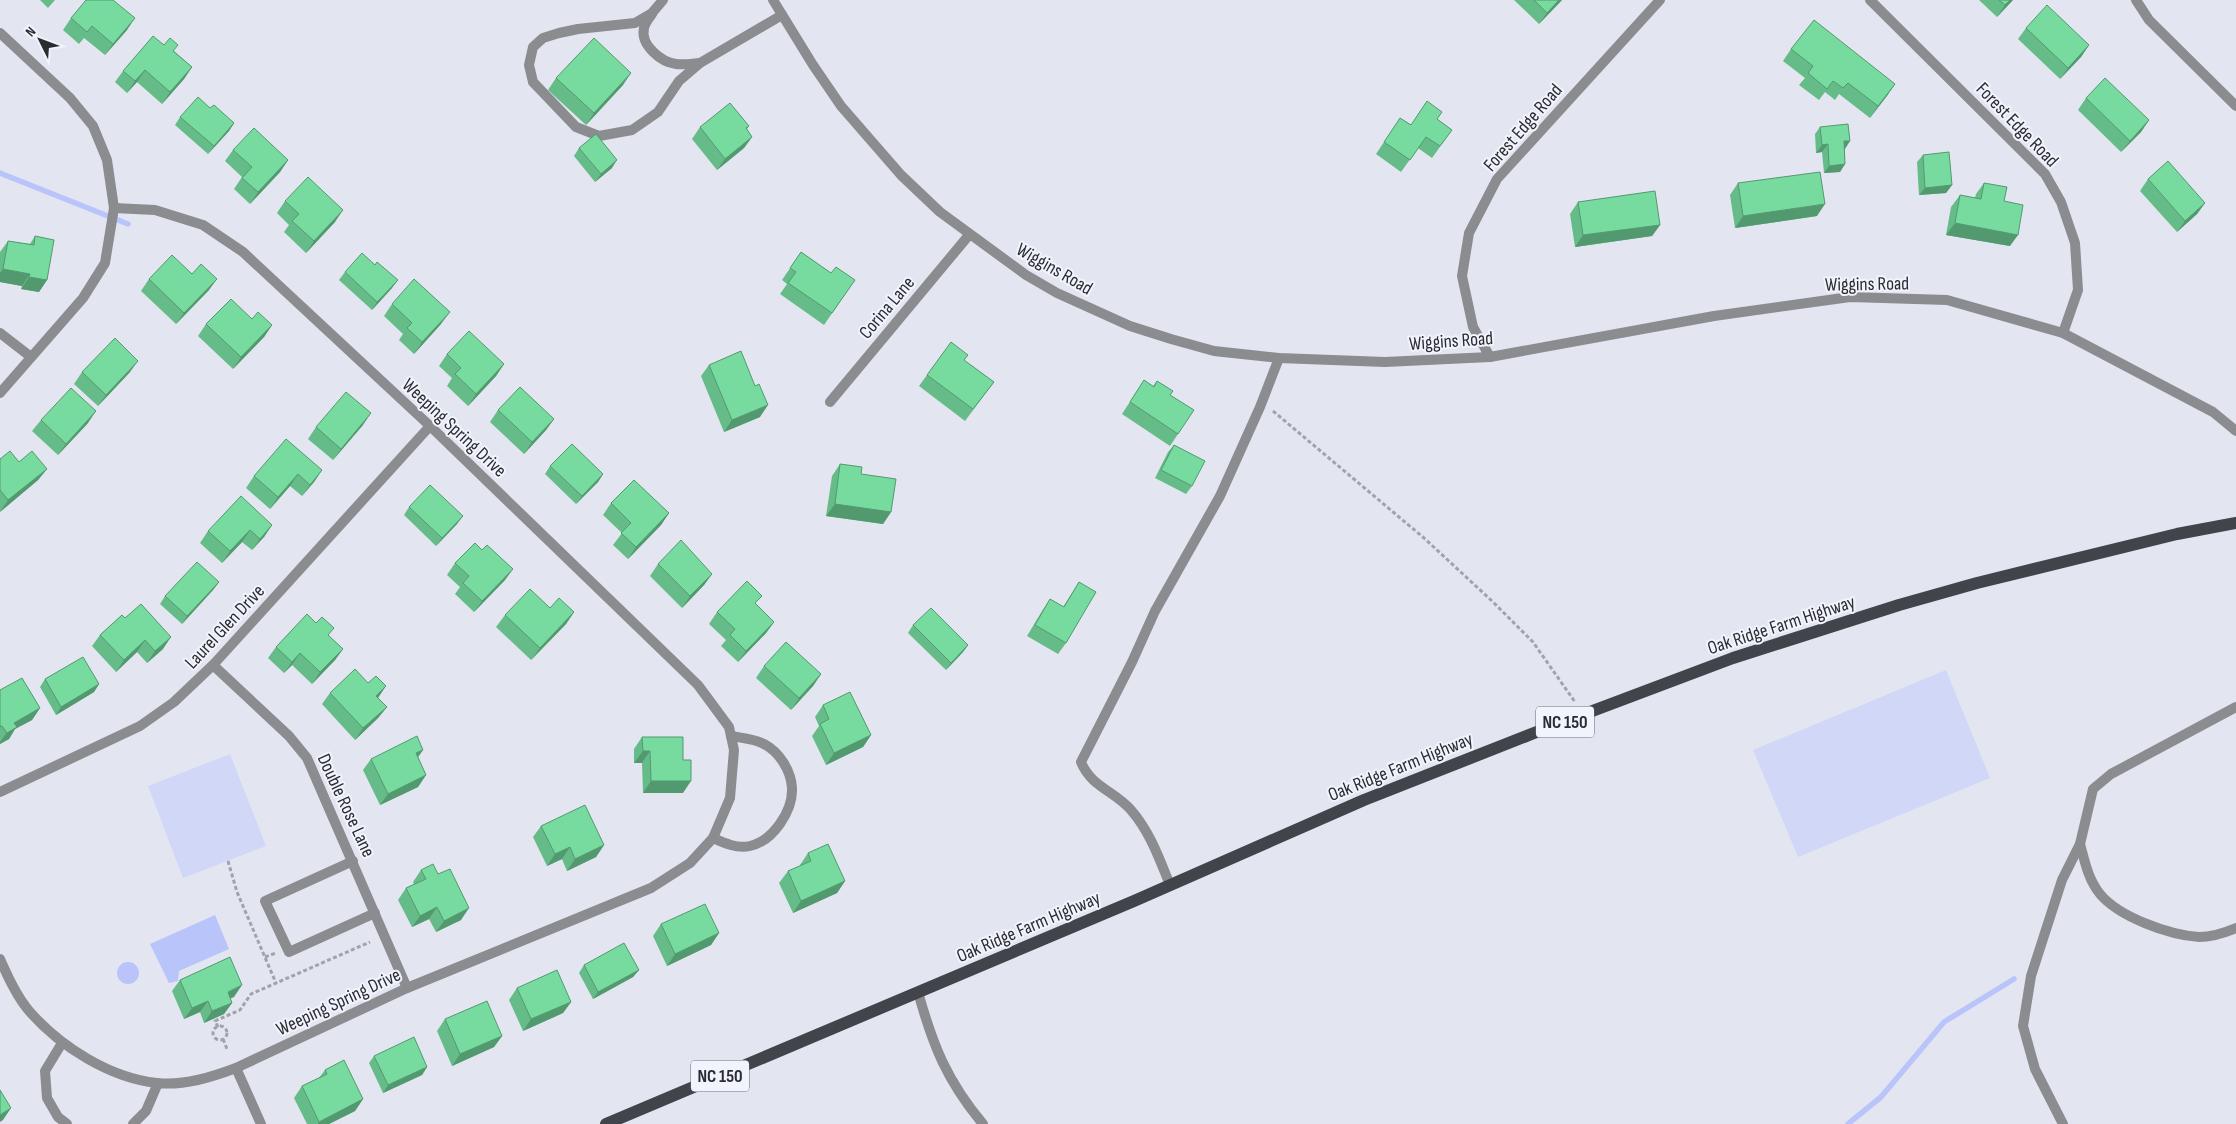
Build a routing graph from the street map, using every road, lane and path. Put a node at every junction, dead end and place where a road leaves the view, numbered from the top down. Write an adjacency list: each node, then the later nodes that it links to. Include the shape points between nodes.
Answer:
1 (662, 0): 6 (street)
2 (773, 0): 7 (street, Wiggins Road)
3 (1660, 0): 16 (street, Forest Edge Road, via 1497,179 1469,233 1462,276 1473,327)
4 (1870, 0): 14 (street, Forest Edge Road, via 2045,174 2061,202 2075,243 2078,290)
5 (2136, 0): 10 (street, via 2149,20)
6 (652, 13): 9 (street, via 644,27 644,36 654,52 675,64); 9 (street, via 635,23 578,28 543,38 533,47 529,65 533,82 576,127 599,136 632,130 658,112 679,81)
7 (782, 15): 9 (street); 12 (street, Wiggins Road, via 813,65 865,135 901,175)
8 (0, 33): 11 (street, via 70,98 93,126 108,160)
9 (700, 63)
10 (2236, 106)
11 (114, 208): 15 (street, via 105,263 83,298); 21 (street, Weeping Spring Drive, via 154,210 203,225 243,252)
12 (969, 235): 17 (street, Wiggins Road, via 1057,293 1130,326 1214,351); 19 (street, Corina Lane)
13 (0, 332): 15 (street)
14 (2063, 333): 16 (street, Wiggins Road, via 1947,300 1850,297 1714,316); 22 (street, Wiggins Road, via 2213,412)
15 (31, 356): 18 (street)
16 (1490, 357): 17 (street, Wiggins Road, via 1385,362)
17 (1279, 358): 20 (street)
18 (0, 393)
19 (830, 402)
20 (1262, 402): 26 (path, via 1424,538 1492,601 1533,642); 33 (street, via 1220,496 1155,611 1081,762 1086,774 1130,808 1153,840)
21 (430, 426): 24 (street, Laurel Glen Drive); 27 (street, Weeping Spring Drive, via 698,684 729,727)
22 (2236, 431)
23 (2236, 523): 26 (main road, Oak Ridge Farm Highway / NC 150, via 2054,563 1899,605 1733,658)
24 (213, 665): 28 (street, Laurel Glen Drive, via 174,702 140,726); 32 (street, Double Rose Lane, via 308,758)
25 (2236, 707): 30 (street, via 2110,774 2093,789)
26 (1584, 715): 33 (main road, Oak Ridge Farm Highway / NC 150, via 1364,800)
27 (731, 736): 29 (street, Weeping Spring Drive, via 734,750 730,798); 29 (street, via 762,742 775,751 786,766 792,788 787,813 774,831 760,842 749,847 729,845)
28 (0, 792)
29 (713, 838): 39 (street, Weeping Spring Drive, via 690,863 651,888)
30 (2080, 844): 35 (street, via 2088,876 2100,894 2122,913 2164,930 2199,937 2223,934); 52 (street, via 2062,880 2031,976 2023,1026 2035,1069)
31 (228, 861): 38 (path, via 237,892)
32 (353, 861): 34 (street, Double Rose Lane); 34 (street, via 265,901 289,952)
33 (1170, 885): 40 (main road, Oak Ridge Farm Highway / NC 150)
34 (375, 913): 39 (street, Double Rose Lane)
35 (2236, 928)
36 (370, 942): 38 (path)
37 (0, 958): 43 (street, Weeping Spring Drive, via 29,1011)
38 (276, 983): 41 (path, via 248,996 240,1010 215,1021)
39 (407, 988): 45 (street, Weeping Spring Drive)
40 (918, 992): 50 (main road, Oak Ridge Farm Highway / NC 150); 51 (street, via 944,1069)
41 (218, 1027): 42 (path, via 226,1029); 42 (path, via 214,1036)
42 (223, 1039): 44 (path)
43 (62, 1043): 46 (street, Weeping Spring Drive, via 125,1075); 47 (street, via 45,1071 47,1098 58,1117)
44 (227, 1049)
45 (236, 1068): 46 (street, Weeping Spring Drive, via 192,1081); 49 (street)
46 (158, 1083): 48 (street, via 146,1111)
47 (67, 1124)
48 (133, 1124)
49 (261, 1124)
50 (606, 1124)
51 (983, 1124)
52 (2063, 1124)

